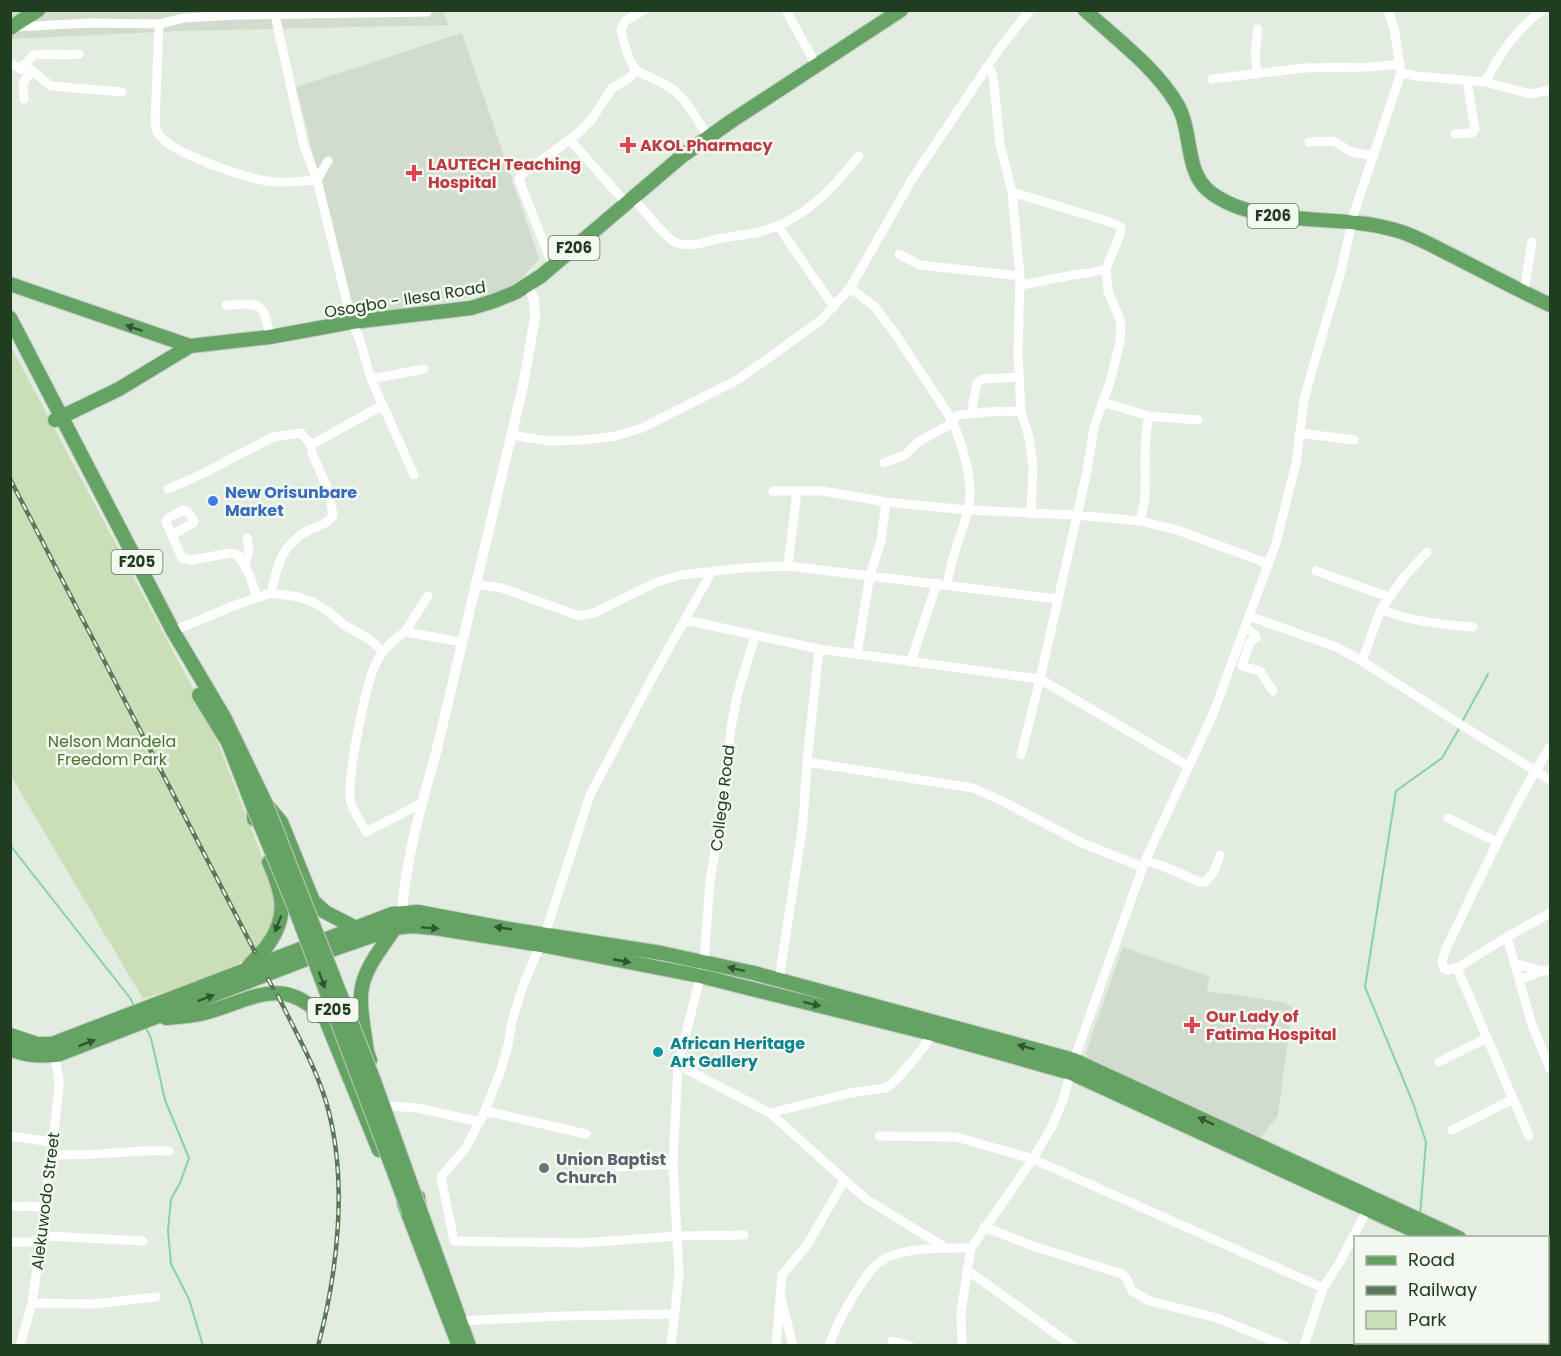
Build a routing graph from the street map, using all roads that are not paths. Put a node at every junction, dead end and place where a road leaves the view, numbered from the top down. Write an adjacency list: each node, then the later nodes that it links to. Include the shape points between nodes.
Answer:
1 (23, 10): 13 (main road)
2 (38, 10): 13 (main road)
3 (644, 10): 23 (street, via 625,21 621,30)
4 (786, 10): 18 (street)
5 (901, 10): 18 (main road, Osogbo - Ilesa Road / F206)
6 (1030, 10): 19 (street)
7 (1085, 10): 41 (main road, F206, via 1173,98 1184,121 1193,164 1207,190 1230,203 1264,214)
8 (1388, 10): 20 (street)
9 (1542, 10): 27 (street, via 1512,38)
10 (302, 12): 11 (street); 12 (street)
11 (427, 12)
12 (275, 15): 14 (street, via 184,18); 38 (street, via 304,146)
13 (11, 24): 14 (street)
14 (159, 24): 38 (street, via 155,122 160,136 176,148 252,178 275,182)
15 (1258, 29): 24 (street)
16 (79, 54): 21 (street, via 34,55)
17 (10, 63): 21 (street)
18 (816, 65): 32 (main road, Osogbo - Ilesa Road / F206)
19 (986, 68): 39 (street, via 993,76 1000,144); 50 (street, via 911,181)
20 (1401, 68): 24 (street, via 1303,68); 26 (street, via 1417,76); 36 (street)
21 (20, 69): 22 (street)
22 (31, 70): 29 (street, via 51,86); 30 (street, via 23,84)
23 (636, 71): 32 (street, via 676,92); 33 (street, via 612,88 592,119)
24 (1257, 74): 25 (street)
25 (1212, 79)
26 (1467, 81): 27 (street); 31 (street, via 1475,129 1472,133)
27 (1485, 82): 28 (street, via 1530,94)
28 (1551, 90)
29 (122, 92)
30 (24, 99)
31 (1455, 134)
32 (708, 138): 40 (main road, Osogbo - Ilesa Road / F206)
33 (570, 140): 40 (street); 45 (street, via 519,180)
34 (1309, 142): 36 (street, via 1334,141 1351,152)
35 (859, 156): 42 (street, via 813,206)
36 (1372, 156): 41 (street)
37 (328, 161): 38 (street)
38 (317, 180): 56 (street)
39 (1012, 192): 46 (street, via 1121,227); 47 (street)
40 (629, 200): 42 (street, via 674,242 684,244); 45 (main road, Osogbo - Ilesa Road / F206)
41 (1353, 222): 51 (main road, F206, via 1411,235); 71 (street, via 1304,400)
42 (778, 226): 54 (street)
43 (1532, 242): 51 (street)
44 (899, 254): 47 (street, via 920,265)
45 (553, 267): 49 (main road, Osogbo - Ilesa Road / F206)
46 (1107, 269): 47 (street, via 1042,283); 63 (street, via 1108,291 1121,322 1120,342)
47 (1020, 280): 61 (street)
48 (10, 284): 59 (main road, Osogbo - Ilesa Road / F206, one-way to 48)
49 (528, 286): 56 (main road, Osogbo - Ilesa Road / F206, via 471,308); 72 (street, via 535,318)
50 (850, 288): 54 (street); 69 (street, via 874,306)
51 (1524, 292): 53 (main road, F206)
52 (226, 305): 57 (street, via 261,307)
53 (1551, 305)
54 (834, 307): 72 (street, via 739,379 642,428 584,440 549,441)
55 (10, 318): 68 (main road, F205)
56 (352, 322): 57 (main road, Osogbo - Ilesa Road / F206); 62 (street)
57 (270, 337): 59 (main road, Osogbo - Ilesa Road / F206)
58 (10, 338): 68 (main road, F205)
59 (190, 346): 68 (main road, F206, via 119,389)
60 (424, 369): 62 (street)
61 (1020, 377): 65 (street); 66 (street, via 982,379 977,383)
62 (370, 379): 64 (street)
63 (1102, 402): 67 (street); 83 (street)
64 (383, 405): 74 (street); 76 (street)
65 (1021, 412): 66 (street); 82 (street, via 1033,466)
66 (970, 413): 69 (street)
67 (1149, 416): 70 (street); 84 (street)
68 (57, 419): 106 (main road, F205); 124 (main road, via 186,672)
69 (952, 420): 75 (street, via 904,455); 81 (street, via 968,476)
70 (1198, 420)
71 (1299, 433): 73 (street); 88 (street, via 1283,520)
72 (511, 435): 94 (street)
73 (1354, 440)
74 (311, 445): 77 (street, via 301,433 273,437); 96 (street, via 333,514 324,524 287,546)
75 (884, 463)
76 (414, 475)
77 (168, 489)
78 (773, 491): 79 (street)
79 (797, 491): 80 (street, via 823,491); 90 (street)
80 (886, 502): 81 (street); 93 (street, via 881,541)
81 (968, 510): 82 (street); 95 (street)
82 (1031, 514): 83 (street)
83 (1076, 515): 84 (street); 100 (street)
84 (1140, 521): 88 (street, via 1177,530)
85 (172, 536): 89 (street, via 186,560 231,552)
86 (247, 538): 89 (street)
87 (1427, 552): 98 (street)
88 (1269, 564): 102 (street)
89 (245, 565): 99 (street)
90 (788, 566): 91 (street); 93 (street)
91 (712, 571): 94 (street, via 657,582 594,613 575,615 501,588); 103 (street)
92 (1317, 571): 98 (street)
93 (870, 575): 95 (street); 112 (street)
94 (475, 584): 109 (street)
95 (942, 584): 100 (street); 113 (street)
96 (271, 593): 99 (street); 111 (street, via 315,603)
97 (428, 596): 107 (street)
98 (1389, 597): 101 (street)
99 (257, 598): 106 (street)
100 (1058, 599): 115 (street)
101 (1381, 609): 104 (street, via 1417,621); 114 (street)
102 (1250, 616): 105 (street); 114 (street, via 1336,647)
103 (685, 620): 108 (street); 134 (street, via 590,795)
104 (1473, 627)
105 (1246, 628): 116 (street, via 1256,638 1250,642 1242,666 1260,671); 120 (street)
106 (173, 631): 124 (main road, F205, via 224,717)
107 (405, 632): 109 (street); 111 (street)
108 (755, 636): 110 (street); 138 (street, College Road, via 731,729)
109 (462, 642): 123 (street)
110 (819, 649): 112 (street); 119 (street)
111 (383, 652): 123 (street, via 373,669 356,743 351,802 366,832)
112 (857, 654): 113 (street)
113 (911, 661): 115 (street)
114 (1362, 661): 121 (street)
115 (1040, 679): 118 (street); 120 (street)
116 (1273, 691)
117 (1551, 747): 121 (street)
118 (1021, 755)
119 (807, 762): 128 (street, via 973,788 1082,843); 140 (street, via 803,823)
120 (1188, 766): 128 (street)
121 (1535, 770): 122 (street); 126 (street)
122 (1551, 780)
123 (422, 803): 129 (street)
124 (260, 806): 131 (main road, via 281,822 313,901); 136 (main road, one-way to 136, via 255,827 276,881 282,912 274,934); 172 (main road, F205, bridge, via 374,1081)
125 (1448, 818): 126 (street)
126 (1497, 842): 137 (street, via 1443,954 1444,969)
127 (1220, 855): 128 (street, via 1214,872 1205,882 1160,865)
128 (1144, 864): 150 (street)
129 (402, 912): 131 (main road); 134 (main road, one-way to 129, via 418,912)
130 (1551, 914): 133 (street)
131 (356, 928): 136 (main road)
132 (395, 928): 134 (main road, one-way to 134, via 411,926); 142 (main road, one-way to 132); 153 (main road, via 372,962 360,996 367,1052)
133 (1507, 937): 135 (street); 137 (street)
134 (543, 939): 138 (main road); 154 (street, via 524,983 501,1070)
135 (1514, 963): 139 (street); 141 (street)
136 (248, 967): 142 (main road)
137 (1457, 968): 145 (street)
138 (702, 969): 140 (main road, one-way to 138); 143 (main road, one-way to 143); 149 (street, College Road)
139 (1546, 970): 141 (street)
140 (779, 980): 150 (main road, one-way to 140)
141 (1519, 980): 151 (street)
142 (144, 1016): 146 (main road); 172 (main road, via 183,1017 280,991 313,1006 326,1020 387,1169)
143 (933, 1034): 150 (main road); 155 (street, via 886,1088)
144 (10, 1035): 146 (main road)
145 (1487, 1038): 148 (street); 152 (street)
146 (53, 1049): 147 (main road, via 35,1056); 162 (street, Alekuwodo Street, via 59,1080)
147 (12, 1052)
148 (1439, 1062)
149 (678, 1065): 155 (street); 166 (street, College Road)
150 (1072, 1066): 165 (street, via 1063,1100); 171 (main road); 173 (main road, one-way to 150)
151 (1551, 1069)
152 (1513, 1099): 157 (street); 160 (street)
153 (387, 1106): 156 (street, via 418,1108); 172 (main road, via 416,1183)
154 (485, 1111): 156 (street); 158 (street)
155 (770, 1113): 168 (street)
156 (480, 1122): 177 (street, via 465,1149 441,1177 454,1241 580,1243)
157 (1452, 1130)
158 (586, 1134)
159 (10, 1136): 162 (street)
160 (1529, 1136)
161 (879, 1137): 165 (street, via 956,1137)
162 (51, 1142): 164 (street, Alekuwodo Street)
163 (169, 1151): 164 (street)
164 (50, 1154): 170 (street, Alekuwodo Street)
165 (1033, 1159): 174 (street); 184 (street)
166 (673, 1164): 167 (street); 177 (street, College Road)
167 (617, 1167)
168 (844, 1181): 181 (street); 185 (street, via 807,1245 782,1275)
169 (10, 1206): 170 (street)
170 (44, 1207): 178 (street, Alekuwodo Street)
171 (1368, 1209): 173 (main road); 184 (street)
172 (414, 1210): 189 (main road); 192 (main road, F205)
173 (1408, 1222): 175 (main road)
174 (984, 1227): 182 (street); 201 (street, via 1122,1274 1132,1291 1150,1301 1217,1318)
175 (1430, 1234)
176 (744, 1235): 177 (street)
177 (678, 1236): 188 (street, College Road)
178 (40, 1239): 179 (street, via 48,1236); 180 (street); 187 (street, Alekuwodo Street)
179 (143, 1241)
180 (10, 1242)
181 (946, 1248): 182 (street); 197 (street, via 919,1250 878,1263 843,1312)
182 (971, 1248): 183 (street)
183 (967, 1270): 199 (street); 200 (street)
184 (1323, 1288): 202 (street)
185 (780, 1296): 195 (street); 196 (street)
186 (156, 1297): 187 (street, via 93,1304)
187 (32, 1303): 191 (street, Alekuwodo Street)
188 (674, 1314): 189 (street); 194 (street, College Road)
189 (459, 1321): 193 (main road)
190 (891, 1341): 198 (street)
191 (20, 1346)
192 (459, 1346)
193 (469, 1346)
194 (671, 1346)
195 (776, 1346)
196 (793, 1346)
197 (830, 1346)
198 (910, 1346)
199 (962, 1346)
200 (1073, 1346)
201 (1285, 1346)
202 (1304, 1346)

